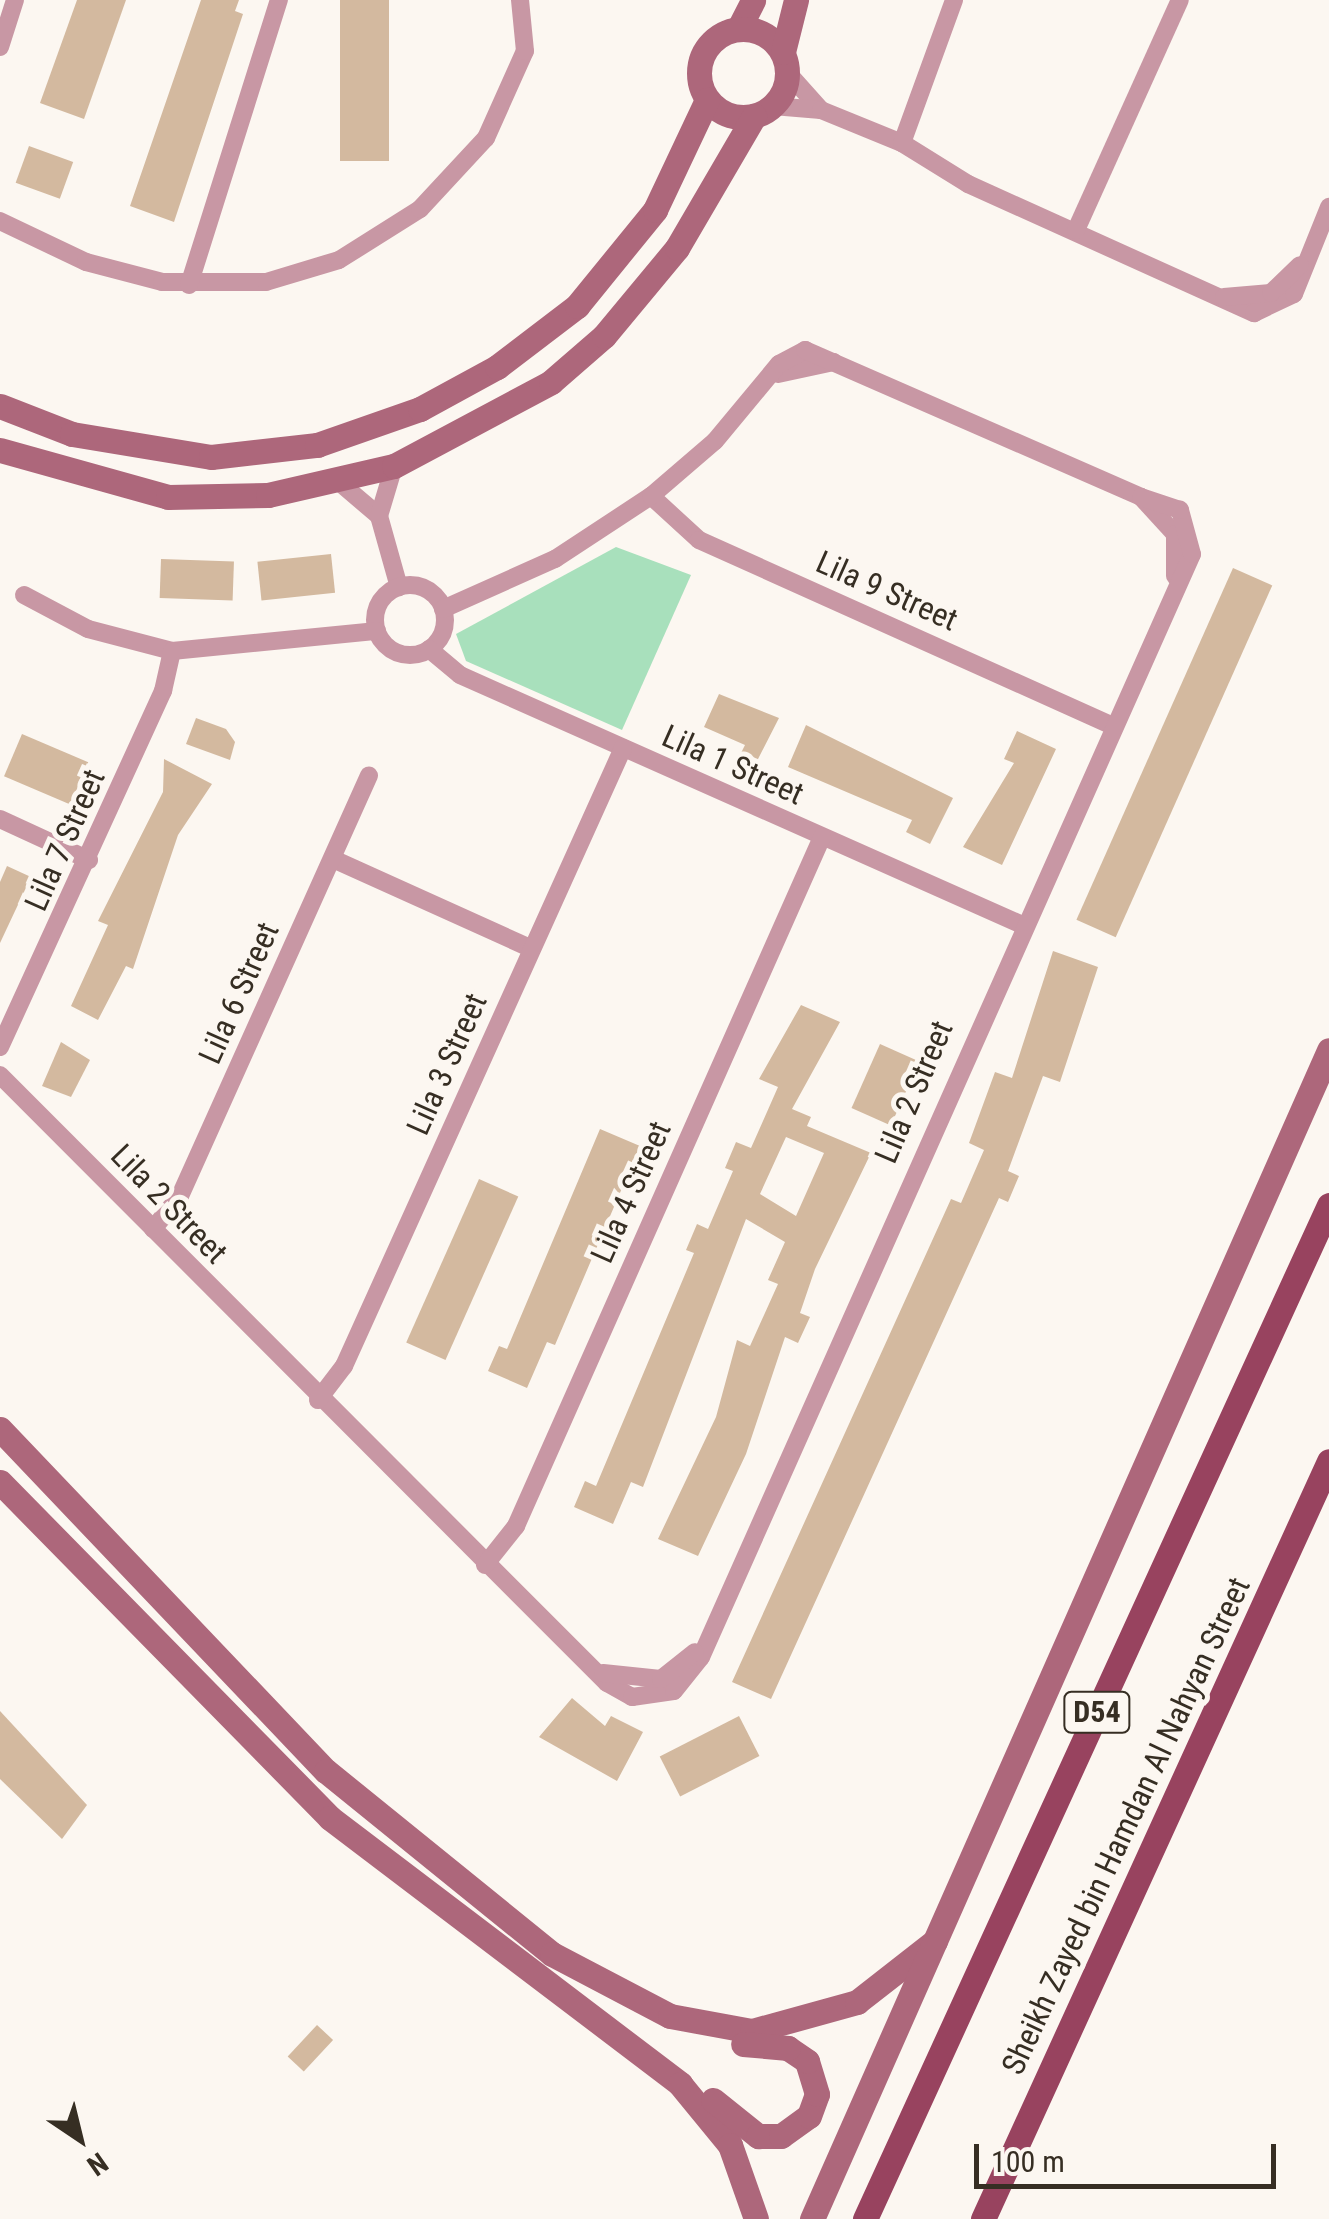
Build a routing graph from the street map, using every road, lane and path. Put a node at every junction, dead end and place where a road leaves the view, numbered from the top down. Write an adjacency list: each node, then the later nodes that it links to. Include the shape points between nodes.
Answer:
1 (15, 0): 9 (street)
2 (279, 0): 18 (street)
3 (520, 0): 18 (street, via 529,26 509,98 486,138 420,209 339,260 266,282)
4 (753, 0): 8 (street)
5 (796, 0): 10 (street)
6 (954, 0): 14 (street)
7 (1180, 0): 17 (street)
8 (739, 28): 10 (street, via 764,34); 11 (street, via 702,55)
9 (0, 46)
10 (785, 62): 12 (street); 13 (street)
11 (707, 100): 13 (street, via 728,115); 19 (street, via 654,210 577,306 497,368 420,409 317,445 211,458 72,434)
12 (821, 110): 13 (street); 14 (street)
13 (764, 111): 21 (street, via 677,248 604,336 551,382)
14 (902, 143): 17 (street, via 968,184)
15 (1329, 207): 17 (street, via 1310,253 1271,293 1222,296)
16 (0, 221): 18 (street, via 98,266)
17 (1076, 230)
18 (188, 285)
19 (0, 406)
20 (0, 450): 22 (street, via 168,496)
21 (394, 466): 22 (street); 24 (street)
22 (338, 482): 24 (street)
23 (651, 496): 27 (street, Lila 2 Street, via 555,560); 31 (street, Lila 9 Street, via 699,540); 31 (street, Lila 2 Street, via 795,352 845,362 1141,497 1176,534 1175,581)
24 (379, 516): 25 (street)
25 (399, 587): 27 (street, via 421,586); 28 (street, via 381,599)
26 (24, 595): 30 (street, via 88,629)
27 (443, 609): 29 (street)
28 (377, 631): 29 (street, via 392,650); 30 (street)
29 (430, 649): 32 (street, Lila 1 Street, via 451,670)
30 (172, 651): 37 (street, Lila 7 Street)
31 (1111, 725): 38 (street, Lila 2 Street)
32 (622, 748): 35 (street, Lila 1 Street); 39 (street, Lila 3 Street)
33 (369, 775): 36 (street, Lila 6 Street)
34 (0, 819): 37 (street)
35 (822, 837): 38 (street, Lila 1 Street); 49 (street, Lila 4 Street, via 516,1526)
36 (333, 858): 39 (street); 44 (street, Lila 6 Street, via 175,1207)
37 (89, 860): 40 (street, Lila 7 Street)
38 (1020, 924): 49 (street, Lila 2 Street, via 694,1670 661,1696 618,1692)
39 (532, 949): 45 (street, Lila 3 Street, via 344,1366)
40 (0, 1048)
41 (1329, 1050): 50 (street)
42 (0, 1074): 44 (street, Lila 2 Street)
43 (1329, 1205): 56 (main road, D54)
44 (153, 1229): 45 (street, Lila 2 Street)
45 (318, 1400): 49 (street, Lila 2 Street)
46 (0, 1428): 51 (street, via 326,1771)
47 (1329, 1461): 57 (main road, Sheikh Zayed bin Hamdan Al Nahyan Street)
48 (0, 1482): 52 (street, via 301,1791)
49 (484, 1565)
50 (942, 1934): 51 (street, via 857,2002 752,2031 670,2016); 55 (street)
51 (552, 1954): 52 (street); 53 (street, via 670,2030 800,2053 814,2072 814,2106 792,2132 758,2136 670,2062)
52 (534, 1978): 53 (street)
53 (616, 2038): 54 (street, via 716,2124)
54 (756, 2219)
55 (812, 2219)
56 (865, 2219)
57 (982, 2219)

